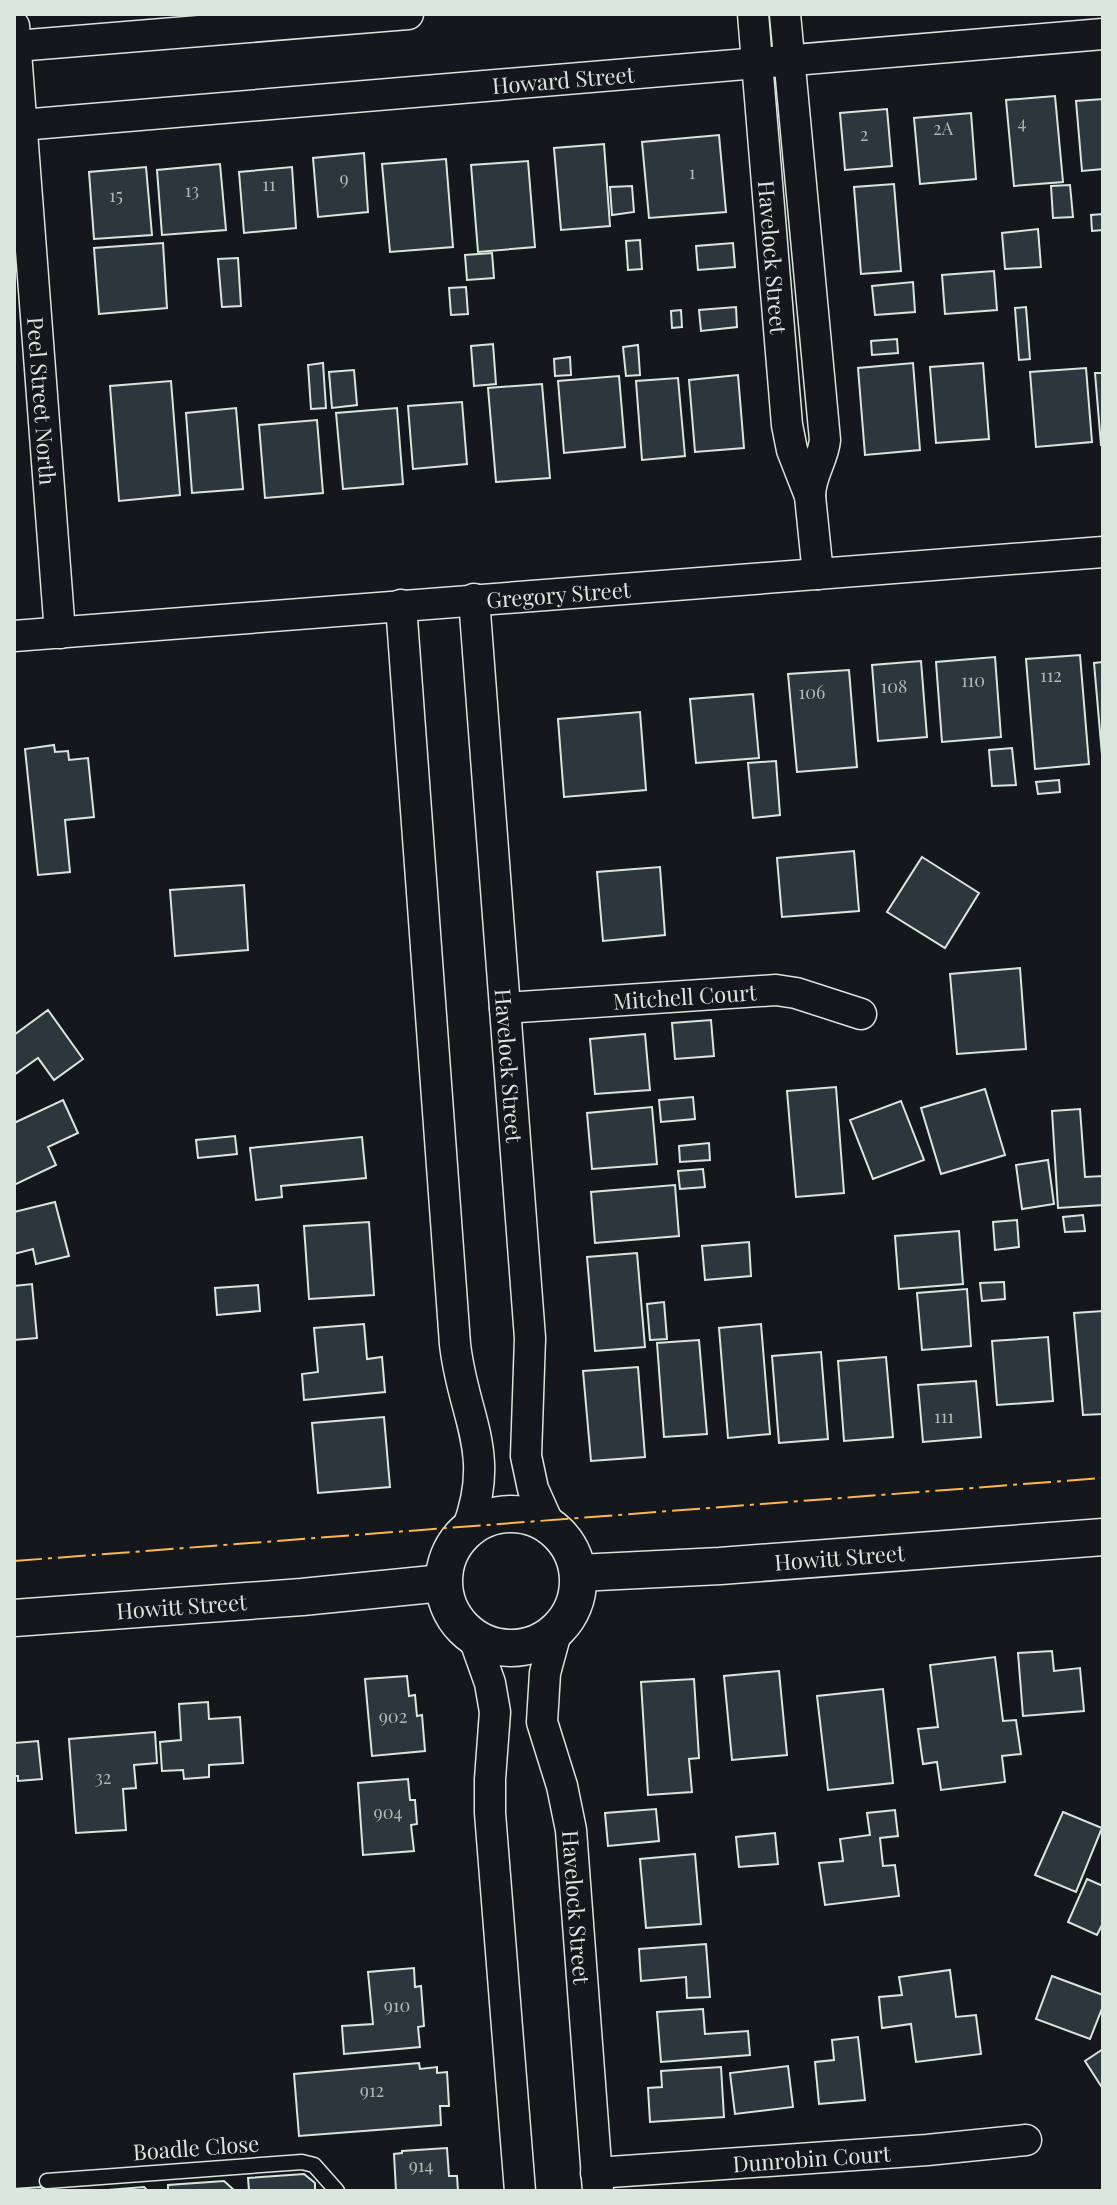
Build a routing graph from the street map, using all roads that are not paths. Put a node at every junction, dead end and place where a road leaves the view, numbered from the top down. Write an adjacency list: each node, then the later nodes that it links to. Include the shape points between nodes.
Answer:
1 (408, 14): 5 (street)
2 (753, 14): 7 (street, Havelock Street)
3 (785, 14): 6 (street, Havelock Street)
4 (1103, 34): 6 (street, Howard Street)
5 (15, 36): 8 (street, Peel Street North)
6 (789, 59): 7 (street, Howard Street); 10 (street, Havelock Street, via 825,440)
7 (757, 61): 9 (street, Howard Street); 10 (street, Havelock Street, via 787,425)
8 (16, 82): 9 (street, Peel Street North)
9 (21, 125): 15 (street, Peel Street North)
10 (810, 496): 12 (street, Havelock Street)
11 (1103, 552): 12 (street, Gregory Street)
12 (818, 574): 13 (street, Gregory Street)
13 (474, 599): 14 (street, Gregory Street); 17 (street, Havelock Street)
14 (401, 605): 15 (street, Gregory Street); 20 (street, via 455,1344 479,1445 477,1495)
15 (60, 633): 16 (street, Gregory Street)
16 (14, 636)
17 (505, 1008): 18 (street, Mitchell Court, via 776,990); 19 (street, Havelock Street, via 530,1338 526,1456)
18 (861, 1014)
19 (550, 1527): 20 (street, via 503,1514); 22 (street, via 569,1547)
20 (467, 1530): 23 (street, via 452,1548)
21 (1103, 1537): 22 (street, Howitt Street)
22 (578, 1573): 25 (street, via 573,1608)
23 (443, 1583): 24 (street, Howitt Street); 26 (street, via 449,1608)
24 (14, 1618)
25 (557, 1629): 26 (street, via 539,1642 517,1648); 29 (street, Havelock Street, via 545,1673 542,1722 571,1830)
26 (474, 1638): 31 (street, via 495,1712 490,1813)
27 (1026, 2140): 29 (street, Dunrobin Court)
28 (47, 2181): 30 (lane, Boadle Close, via 302,2162 314,2165)
29 (597, 2182)
30 (337, 2191)
31 (520, 2191)

